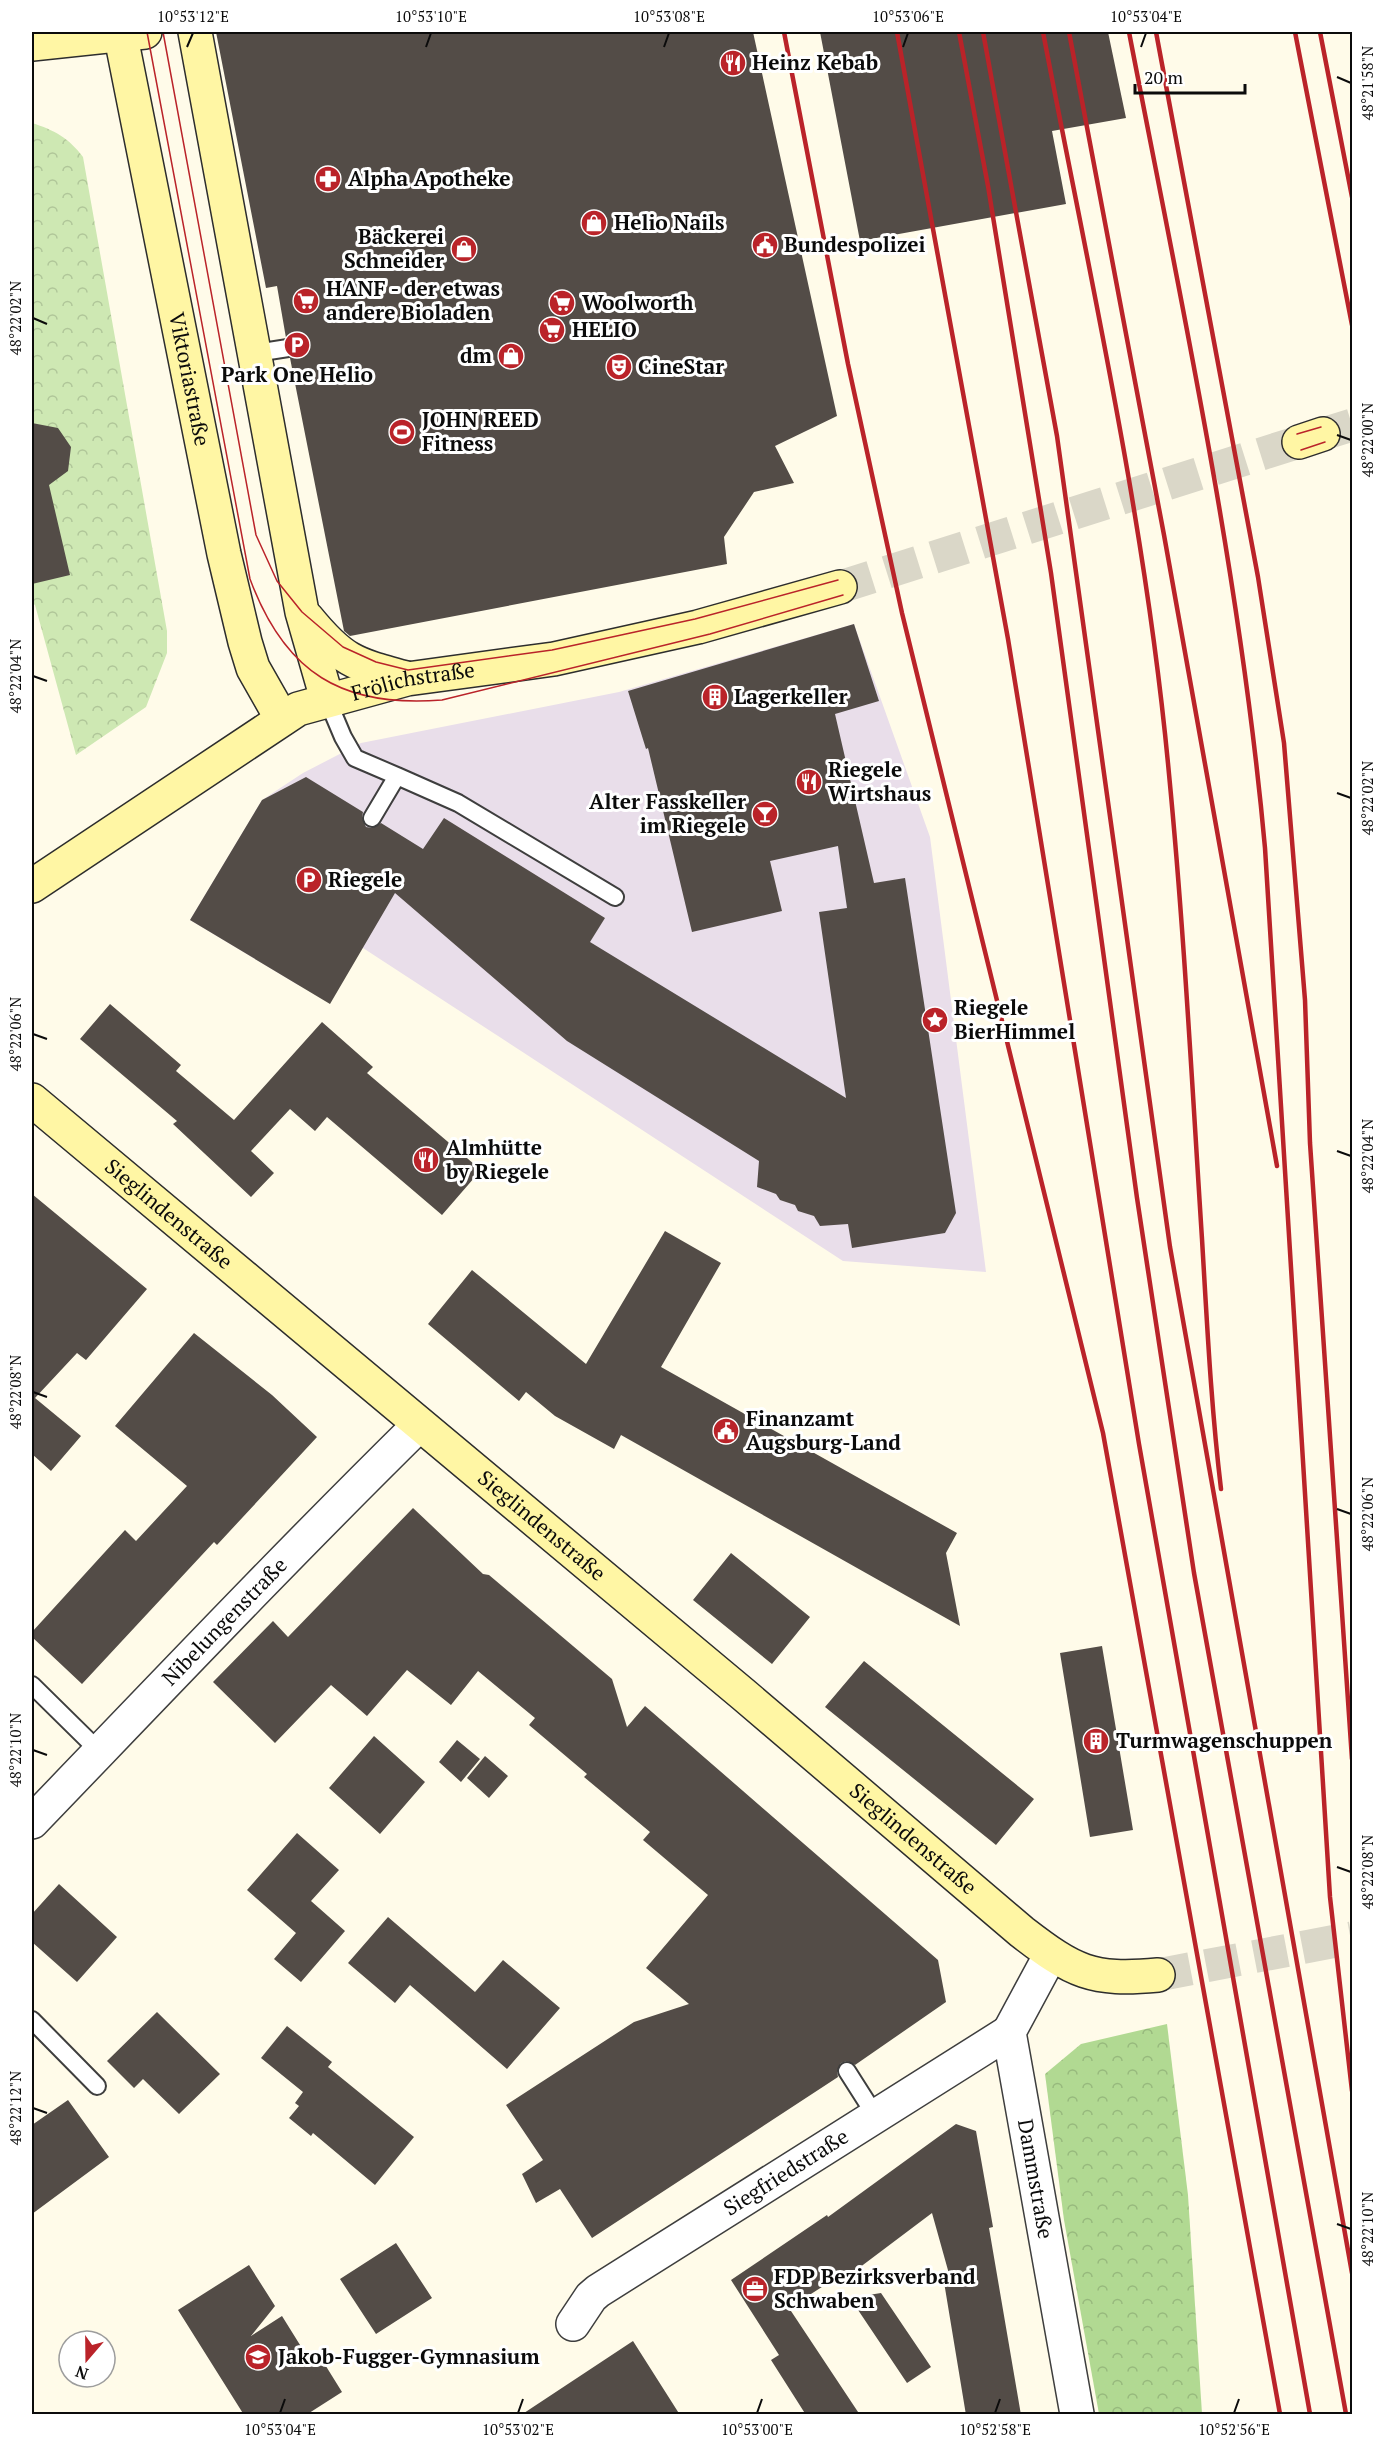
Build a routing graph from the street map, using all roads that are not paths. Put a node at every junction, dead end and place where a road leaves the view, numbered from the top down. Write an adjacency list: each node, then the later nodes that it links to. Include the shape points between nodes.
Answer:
1 (195, 32): 5 (street, via 272,350)
2 (128, 33): 3 (street); 8 (street, Viktoriastraße, via 224,554 253,668)
3 (32, 44)
4 (840, 587): 6 (street, Frölichstraße, via 698,627 554,658)
5 (302, 612): 6 (street, via 340,654); 7 (street)
6 (407, 679): 7 (street, Frölichstraße)
7 (327, 699): 8 (street, Frölichstraße); 9 (lane, via 355,758)
8 (282, 719): 11 (street, Frölichstraße)
9 (397, 776): 10 (lane); 12 (lane, via 458,803)
10 (372, 818)
11 (32, 886)
12 (615, 897)
13 (32, 1100): 14 (street, Sieglindenstraße)
14 (419, 1425): 16 (street, Nibelungenstraße, via 264,1578); 18 (street, Sieglindenstraße)
15 (32, 1685): 16 (lane)
16 (99, 1751): 17 (street, Nibelungenstraße)
17 (32, 1822)
18 (1051, 1954): 19 (street, Sieglindenstraße, via 1089,1974 1127,1978); 21 (street)
19 (1158, 1975)
20 (32, 2020): 23 (lane)
21 (1009, 2032): 24 (street, Siegfriedstraße); 26 (street, Dammstraße)
22 (847, 2071): 24 (lane)
23 (98, 2086)
24 (875, 2115): 25 (street, Siegfriedstraße, via 598,2291)
25 (573, 2324)
26 (1077, 2415)

